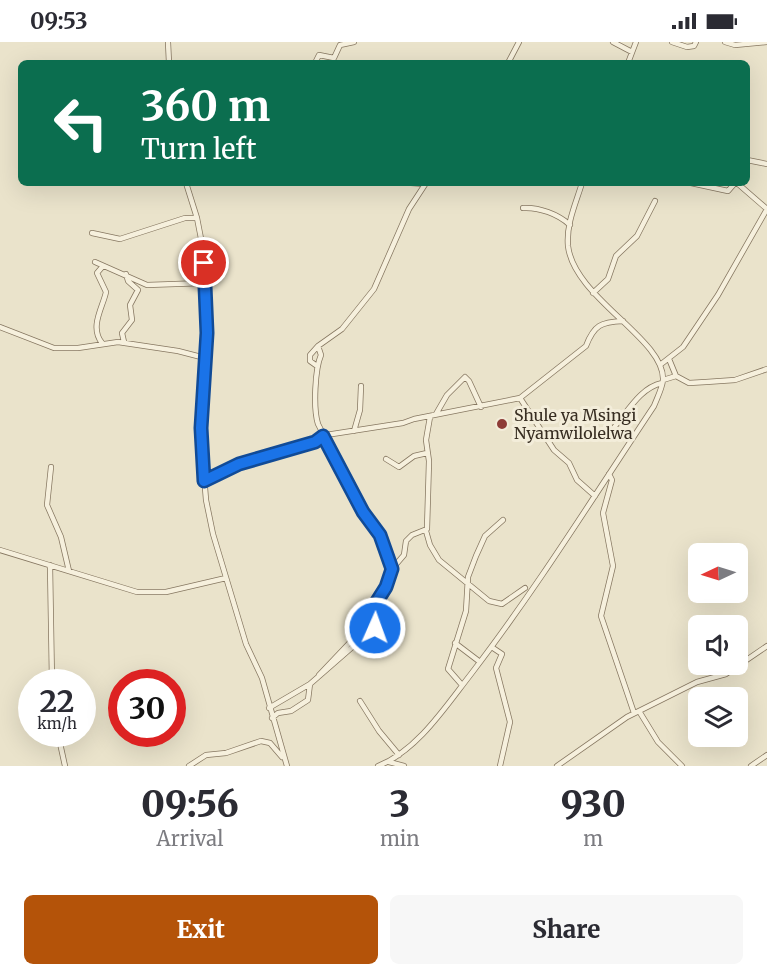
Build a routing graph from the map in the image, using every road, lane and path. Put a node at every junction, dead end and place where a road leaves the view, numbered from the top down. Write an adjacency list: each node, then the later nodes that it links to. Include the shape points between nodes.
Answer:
1 (168, 42): 11 (street)
2 (354, 42): 12 (street, via 340,45 334,58 319,55)
3 (519, 42): 13 (street)
4 (613, 42): 10 (street)
5 (636, 42): 10 (street)
6 (672, 42): 7 (street, via 687,47)
7 (696, 42)
8 (725, 42): 9 (street)
9 (767, 42)
10 (632, 52): 14 (street)
11 (168, 60)
12 (316, 60)
13 (510, 60)
14 (629, 60)
15 (750, 161): 16 (street)
16 (767, 164)
17 (187, 186): 26 (street)
18 (424, 186): 38 (street, via 409,209 374,289 342,329)
19 (581, 186): 27 (street)
20 (705, 186): 21 (street, via 728,191)
21 (733, 186)
22 (740, 186): 25 (street)
23 (655, 201): 33 (street, via 637,236 616,256 608,279)
24 (523, 208): 27 (street, via 537,208)
25 (767, 209): 40 (street, via 718,295 683,347)
26 (197, 218): 28 (street, via 185,218 120,239); 32 (street, via 203,245)
27 (570, 225): 33 (street, via 568,248 573,264)
28 (92, 233)
29 (95, 262): 30 (street)
30 (103, 266): 31 (street); 37 (street, via 97,273 106,292 98,316 97,334)
31 (126, 274): 32 (street, via 147,285); 36 (street, via 138,290 130,305 132,320 122,333)
32 (204, 284): 39 (street)
33 (593, 293): 34 (street)
34 (623, 321): 41 (street); 47 (street, via 602,323 589,336 586,346)
35 (0, 327): 37 (street, via 54,348)
36 (124, 342): 37 (street); 39 (street)
37 (102, 343)
38 (318, 346): 42 (street, via 321,355); 42 (street, via 310,355 310,361)
39 (205, 358): 60 (street, via 201,428)
40 (669, 359): 41 (street); 44 (street)
41 (660, 365): 45 (street)
42 (317, 366): 54 (street, via 315,409)
43 (767, 369): 44 (street, via 735,380 689,383)
44 (676, 376): 45 (street)
45 (663, 382): 51 (street, via 622,413 609,432); 59 (street, via 654,406)
46 (361, 386): 52 (street)
47 (520, 398): 48 (street); 61 (street, via 554,450)
48 (481, 407): 49 (street); 49 (street, via 465,377 447,395)
49 (436, 414): 50 (street)
50 (430, 417): 52 (street); 56 (street)
51 (594, 430)
52 (354, 431): 53 (street)
53 (337, 434): 54 (street); 55 (street)
54 (323, 436): 55 (street); 60 (street, via 315,442 239,464)
55 (329, 445): 66 (street, via 363,512 380,535)
56 (427, 453): 57 (street, via 414,456 399,467); 63 (street)
57 (386, 459)
58 (51, 467): 67 (street, via 47,505 61,537)
59 (609, 474): 61 (street); 82 (street, via 612,480 603,513 613,566 601,616)
60 (204, 481): 68 (street)
61 (595, 496): 74 (street)
62 (503, 520): 69 (street, via 483,540)
63 (426, 531): 66 (street, via 408,538 404,555); 69 (street, via 436,557)
64 (0, 550): 65 (street)
65 (50, 565): 67 (street); 76 (street)
66 (392, 569): 71 (street)
67 (69, 571): 68 (street, via 125,589 152,593)
68 (226, 578): 81 (street)
69 (467, 582): 70 (street, via 489,601 499,604); 72 (street, via 466,610)
70 (525, 588)
71 (369, 616): 77 (street, via 357,635); 77 (street, via 375,628)
72 (455, 643): 75 (street); 79 (street, via 448,669)
73 (767, 646): 82 (street, via 726,674 697,682)
74 (493, 648): 75 (street); 95 (street, via 502,654 496,669 510,722)
75 (480, 662): 79 (street)
76 (52, 669)
77 (315, 679): 78 (street)
78 (310, 684): 81 (street); 83 (street, via 309,700)
79 (462, 685): 85 (street)
80 (360, 701): 85 (street)
81 (269, 708): 83 (street)
82 (636, 712): 96 (street); 97 (street)
83 (272, 718): 87 (street)
84 (61, 747): 90 (street)
85 (399, 754): 88 (street)
86 (767, 754): 98 (street)
87 (284, 760): 91 (street, via 270,743 261,741 206,755); 92 (street)
88 (389, 762): 89 (street); 93 (street)
89 (396, 765): 94 (street)
90 (65, 766)
91 (189, 766)
92 (287, 766)
93 (378, 766)
94 (404, 766)
95 (500, 766)
96 (557, 766)
97 (682, 766)
98 (751, 766)

